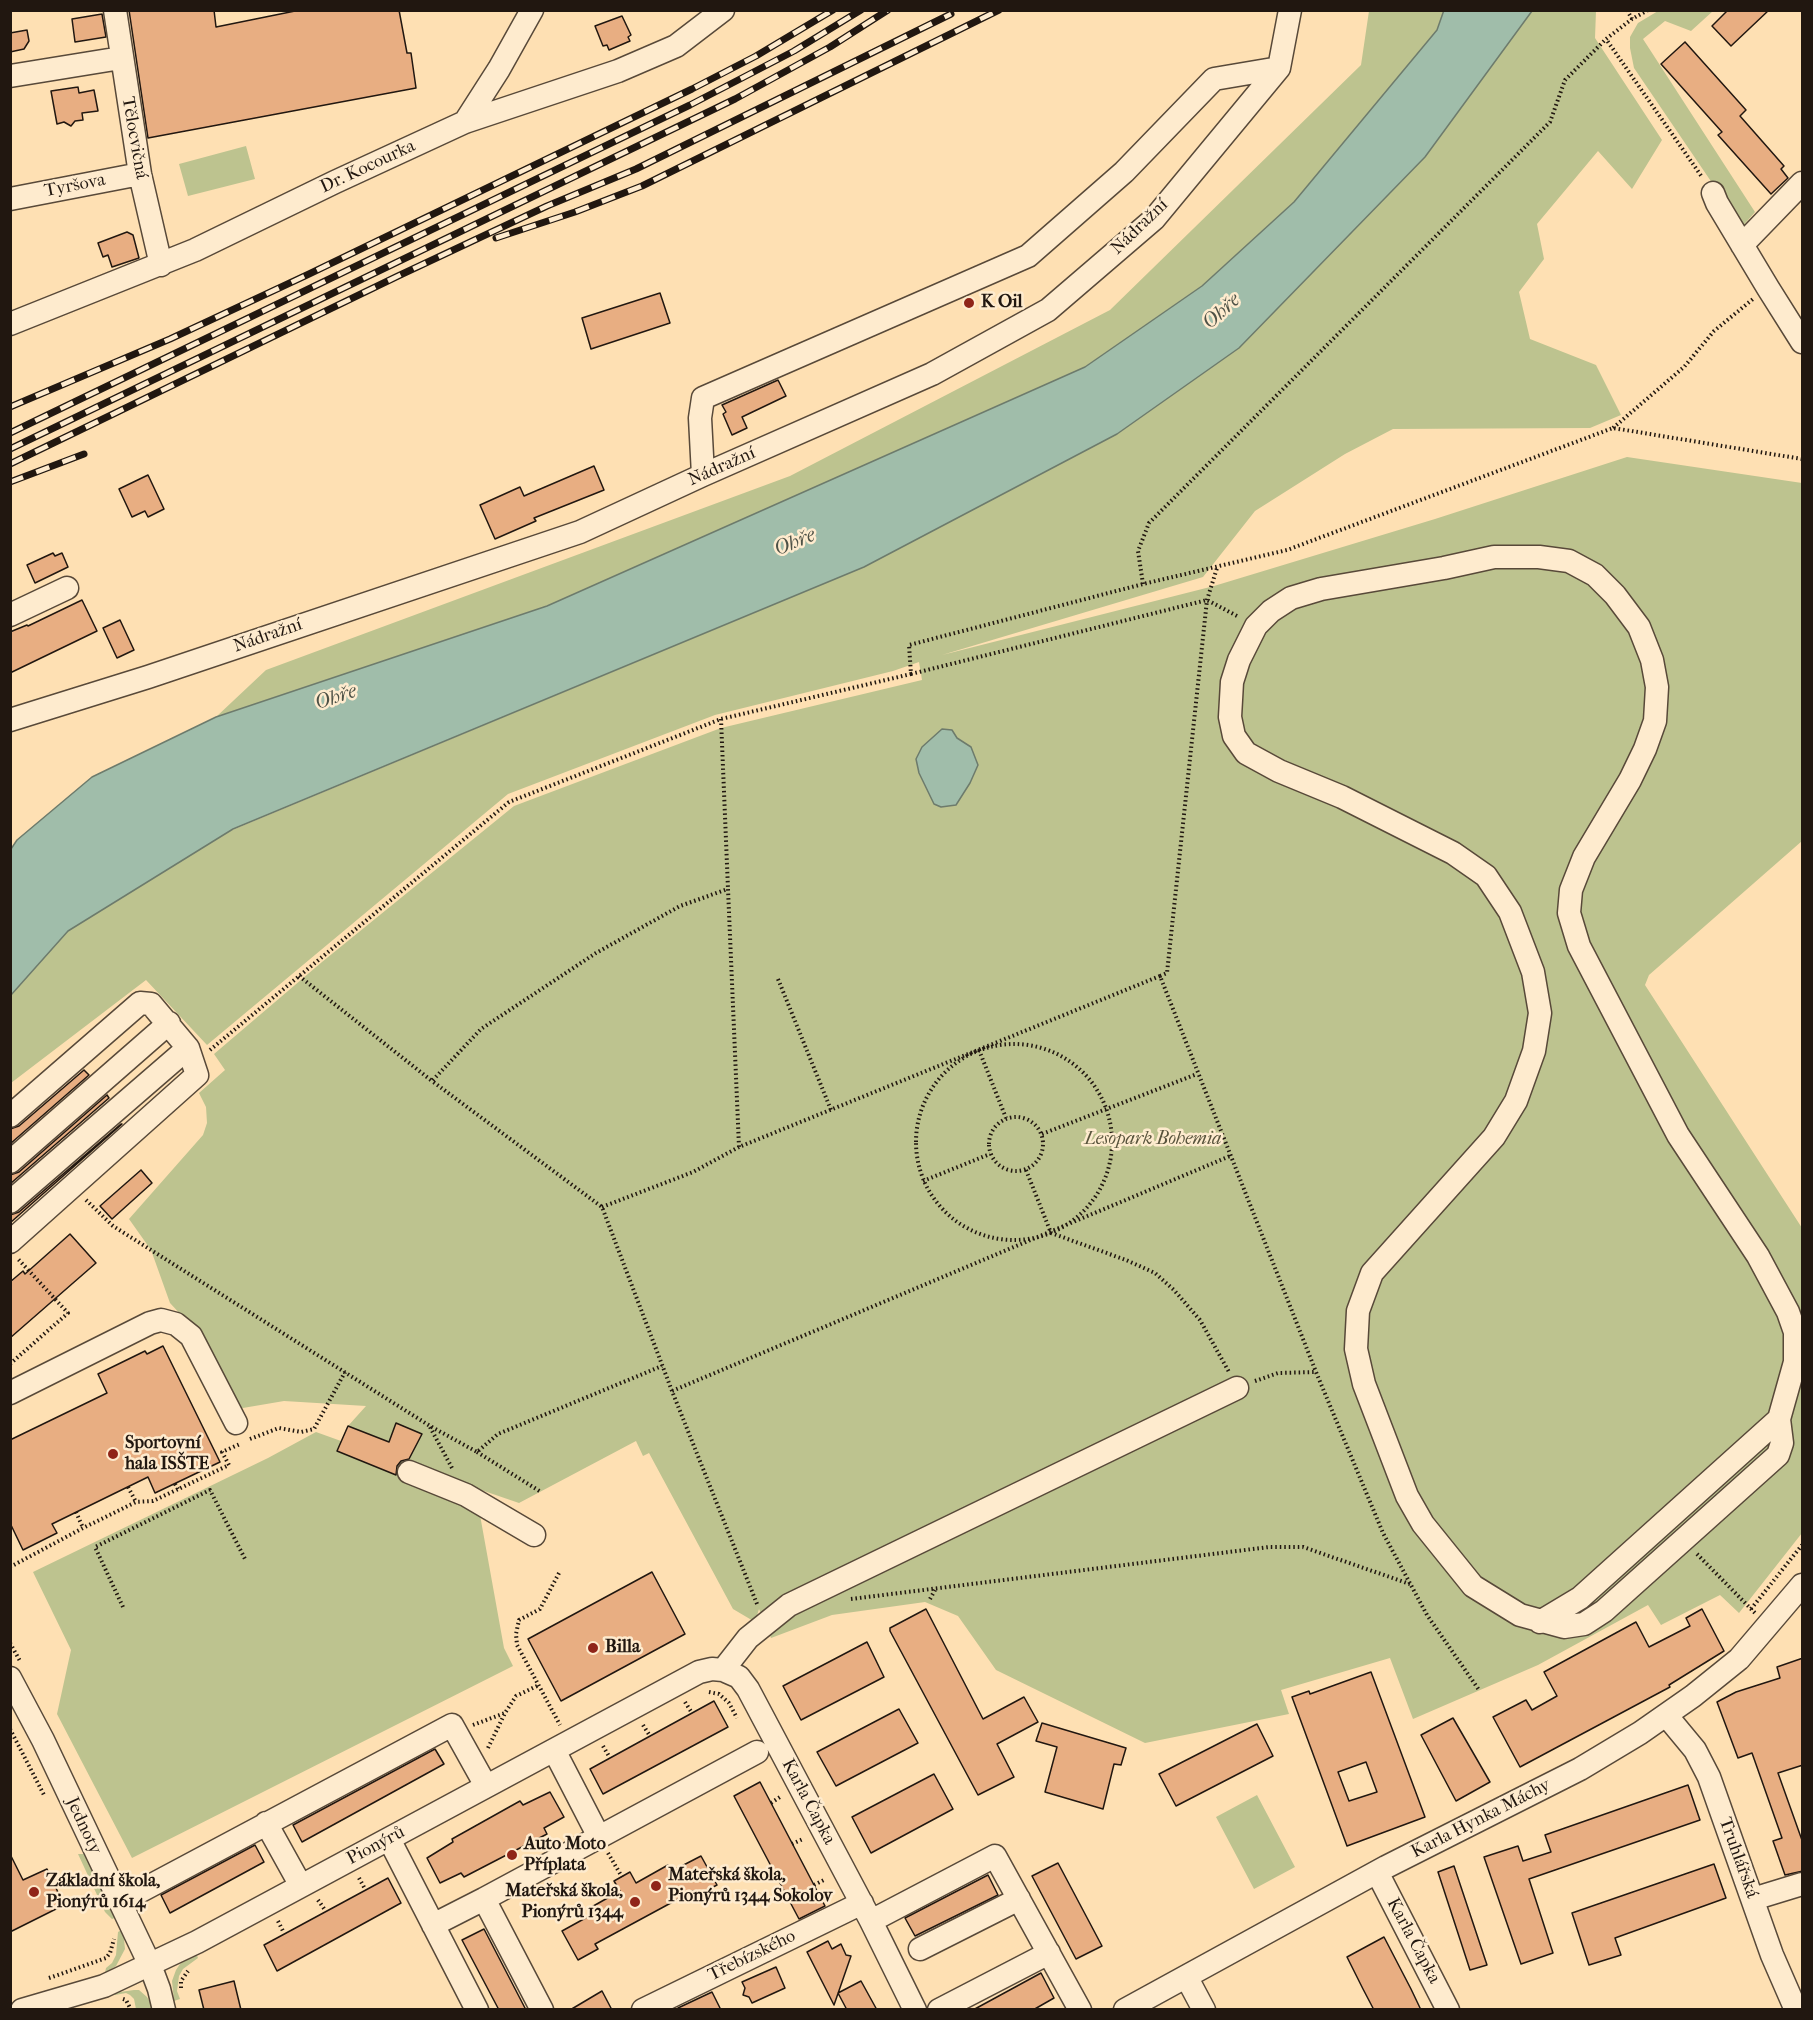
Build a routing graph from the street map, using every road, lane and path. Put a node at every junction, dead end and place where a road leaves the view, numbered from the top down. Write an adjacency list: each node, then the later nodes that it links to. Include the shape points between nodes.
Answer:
1 (115, 10): 9 (street, Tělocvičná)
2 (532, 10): 12 (street)
3 (723, 10): 12 (street, Dr. Kocourka, via 676,46 618,71)
4 (1290, 10): 10 (street, Nádražní)
5 (1627, 10): 7 (path)
6 (1648, 10): 7 (path)
7 (1632, 19): 8 (path)
8 (1606, 39): 15 (path); 26 (path, via 1565,80 1550,122 1149,523 1138,551)
9 (121, 58): 11 (street); 13 (street, Tělocvičná)
10 (1279, 68): 24 (street, Nádražní, via 1154,219 1048,310 932,374); 24 (street, via 1214,79 1124,171 1028,256 704,398 700,418)
11 (10, 76)
12 (465, 122): 18 (street, Dr. Kocourka)
13 (140, 174): 16 (street, Tyršova); 18 (street, Tělocvičná)
14 (1803, 183): 17 (street)
15 (1713, 193): 17 (street)
16 (10, 199)
17 (1742, 245): 19 (street)
18 (161, 265): 20 (street, Dr. Kocourka)
19 (1768, 288): 21 (street); 22 (path, via 1714,331 1684,367)
20 (10, 324)
21 (1803, 342)
22 (1613, 428): 23 (path); 25 (path, via 1287,550)
23 (1803, 459)
24 (703, 475): 33 (street, Nádražní, via 580,532)
25 (1217, 567): 26 (path); 28 (path)
26 (1143, 584): 31 (path, via 909,645)
27 (67, 588): 29 (street)
28 (1207, 600): 30 (path); 31 (path); 36 (path, via 1167,973)
29 (10, 615)
30 (1256, 626): 30 (street, via 1232,682 1230,717 1234,736 1246,753 1453,853 1486,876 1510,912 1533,972 1540,1012 1534,1051 1516,1101 1494,1137 1372,1272 1358,1311 1356,1349 1364,1384 1403,1486 1423,1524 1473,1586 1520,1615 1540,1622 1564,1627 1584,1624 1604,1611 1778,1455 1782,1443 1779,1419 1795,1362 1796,1332 1788,1312 1758,1256 1678,1135 1579,946 1569,913 1571,890 1584,857 1630,780 1655,721 1657,687 1652,660 1639,627 1616,595 1595,575 1569,561 1539,557 1494,557 1321,589 1291,598)
31 (910, 675): 32 (path)
32 (721, 719): 34 (path); 35 (path, via 509,802)
33 (10, 720)
34 (728, 889): 43 (path, via 680,906 596,953 481,1029); 49 (path)
35 (299, 976): 41 (path, via 210,1050); 43 (path)
36 (1160, 976): 40 (path); 42 (path)
37 (778, 979): 45 (path)
38 (169, 1023): 39 (street); 46 (street, via 151,1004 140,1003); 52 (street)
39 (188, 1048): 41 (street); 56 (street)
40 (979, 1050): 44 (path, via 1004,1044 1054,1052 1076,1065 1093,1084); 45 (path); 47 (path); 54 (path, via 951,1066 930,1090 918,1119 915,1150)
41 (197, 1074): 59 (street)
42 (1197, 1074): 44 (path); 51 (path)
43 (432, 1081): 57 (path)
44 (1106, 1108): 48 (path); 58 (path, via 1112,1131 1104,1181 1073,1220)
45 (831, 1110): 49 (path)
46 (10, 1116)
47 (1006, 1118): 48 (path, via 1023,1117 1038,1126); 50 (path, via 993,1129)
48 (1042, 1134): 53 (path, via 1043,1151)
49 (739, 1147): 57 (path, via 693,1172)
50 (990, 1154): 53 (path, via 1009,1171); 54 (path)
51 (1230, 1156): 58 (path); 63 (path)
52 (10, 1162)
53 (1026, 1170): 58 (path)
54 (923, 1181): 58 (path, via 939,1207 963,1226 981,1234 1021,1240)
55 (85, 1198): 62 (path, via 113,1226)
56 (10, 1202)
57 (602, 1208): 61 (path)
58 (1051, 1233): 64 (path, via 1155,1273 1200,1320); 65 (path)
59 (14, 1250): 60 (path, via 68,1313)
60 (10, 1364)
61 (662, 1366): 65 (path); 69 (path, via 498,1434)
62 (345, 1372): 68 (path); 73 (path, via 314,1429 301,1432 279,1428 222,1452 229,1465)
63 (1316, 1372): 64 (path, via 1278,1373); 85 (path, via 1383,1533)
64 (1237, 1388): 94 (street, via 789,1605 748,1638)
65 (672, 1391): 91 (path)
66 (10, 1393): 67 (street, via 160,1320 176,1324 190,1336)
67 (236, 1423)
68 (430, 1426): 69 (path); 75 (path)
69 (477, 1452): 74 (path)
70 (409, 1472): 75 (street)
71 (175, 1484): 73 (path)
72 (129, 1487): 76 (path)
73 (178, 1489): 76 (path, via 153,1501)
74 (541, 1492)
75 (466, 1496): 79 (street)
76 (136, 1502): 78 (path)
77 (76, 1512): 78 (path)
78 (83, 1528): 83 (path)
79 (534, 1535)
80 (1803, 1545): 92 (path)
81 (1693, 1549): 92 (path)
82 (245, 1559): 90 (path, via 210,1490 94,1547)
83 (10, 1567)
84 (559, 1573): 96 (path, via 540,1609 519,1620 516,1634 517,1645)
85 (1411, 1584): 87 (path, via 1304,1547 1269,1547); 97 (path, via 1427,1615)
86 (1803, 1585): 93 (street, Karla Hynka Máchy)
87 (936, 1589): 88 (path); 89 (path)
88 (845, 1599)
89 (930, 1599)
90 (123, 1607)
91 (758, 1608)
92 (1751, 1609): 93 (path)
93 (1768, 1626): 101 (street, Karla Hynka Máchy, via 1739,1659)
94 (723, 1670): 107 (street, Pionýrů, via 699,1671); 131 (street, Karla Čapka, via 739,1677 748,1689)
95 (10, 1678): 129 (street, Jednoty)
96 (539, 1684): 99 (path, via 516,1696); 103 (path)
97 (1479, 1690)
98 (685, 1702): 100 (path)
99 (505, 1713): 104 (path); 110 (path)
100 (692, 1713)
101 (1665, 1715): 118 (street, Karla Hynka Máchy, via 1580,1769); 128 (street, Truhlářská, via 1695,1750 1709,1777)
102 (643, 1724): 105 (path)
103 (562, 1728)
104 (456, 1732): 110 (street); 113 (street, via 452,1725)
105 (650, 1736)
106 (603, 1746): 109 (path)
107 (555, 1750): 110 (street, Pionýrů); 114 (street)
108 (757, 1752): 114 (street)
109 (610, 1758)
110 (482, 1778): 115 (street, Pionýrů)
111 (780, 1797): 112 (path)
112 (771, 1803)
113 (266, 1822): 125 (street); 129 (street)
114 (599, 1837): 119 (path); 126 (street)
115 (389, 1839): 125 (street, Pionýrů); 133 (street)
116 (802, 1839): 117 (path)
117 (792, 1844)
118 (1377, 1872): 140 (street, Karla Hynka Máchy); 153 (street, Karla Čapka)
119 (621, 1877)
120 (359, 1878): 124 (path)
121 (824, 1880): 123 (path)
122 (1803, 1884): 128 (street)
123 (814, 1885)
124 (365, 1888)
125 (310, 1893): 130 (path); 138 (street, Pionýrů)
126 (484, 1899): 133 (street); 146 (street)
127 (1019, 1899): 131 (street, Třebízského, via 995,1856); 136 (street); 137 (street)
128 (1753, 1899): 154 (street, Truhlářská)
129 (120, 1902): 138 (street, Jednoty)
130 (325, 1911)
131 (867, 1912): 147 (street, Třebízského); 148 (street, Karla Čapka)
132 (278, 1921): 135 (path)
133 (433, 1925): 145 (street)
134 (111, 1929): 141 (path, via 114,1938 106,1958)
135 (284, 1933)
136 (920, 1949)
137 (1049, 1953): 149 (street); 150 (street)
138 (150, 1965): 143 (street, Pionýrů, via 104,1986); 144 (street, Jednoty)
139 (195, 1966): 142 (path, via 185,1973)
140 (1187, 1977): 151 (street, Karla Hynka Máchy); 152 (street)
141 (40, 1981)
142 (181, 1990)
143 (22, 2010)
144 (164, 2010)
145 (477, 2010)
146 (542, 2010)
147 (643, 2010)
148 (915, 2010)
149 (939, 2010)
150 (1080, 2010)
151 (1125, 2010)
152 (1204, 2010)
153 (1448, 2010)
154 (1796, 2010)

